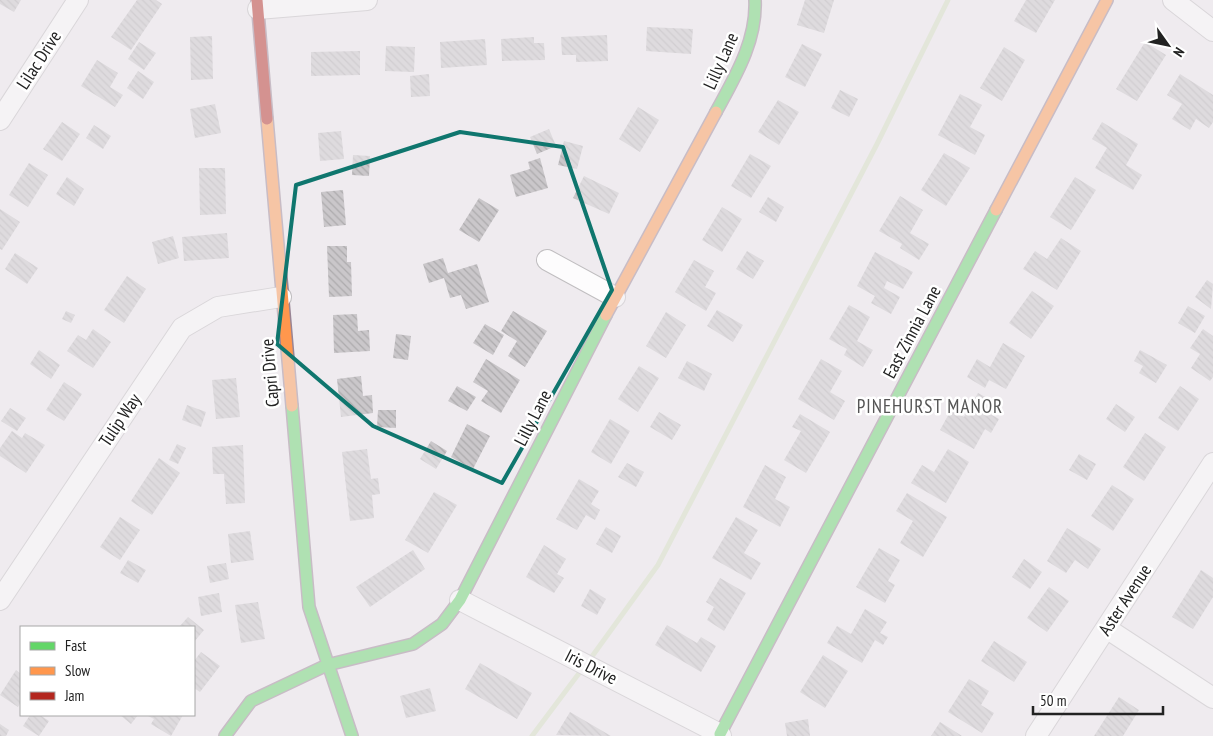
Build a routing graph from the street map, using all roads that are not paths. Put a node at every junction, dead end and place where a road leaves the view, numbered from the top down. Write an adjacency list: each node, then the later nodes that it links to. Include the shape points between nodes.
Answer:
1 (78, 0): 8 (street, Lilac Drive)
2 (366, 0): 6 (street)
3 (755, 0): 11 (street, Lilly Lane, via 756,20 741,67)
4 (1107, 0): 18 (street, East Zinnia Lane)
5 (1173, 0): 7 (street)
6 (257, 4): 10 (street, Capri Drive)
7 (1213, 31)
8 (0, 120)
9 (547, 260): 11 (street)
10 (281, 297): 13 (street, Tulip Way, via 218,307 182,328); 16 (street, Capri Drive, via 309,607)
11 (615, 298): 14 (street, Lilly Lane)
12 (1213, 463): 15 (street, Aster Avenue)
13 (0, 600)
14 (460, 600): 16 (street, Lilly Lane, via 442,624 413,644); 18 (street, Iris Drive)
15 (1106, 628): 17 (street); 21 (street, Aster Avenue)
16 (327, 665): 19 (street, Lilly Lane, via 251,701); 20 (street, Capri Drive)
17 (1213, 698)
18 (720, 735)
19 (225, 736)
20 (352, 736)
21 (1036, 736)

